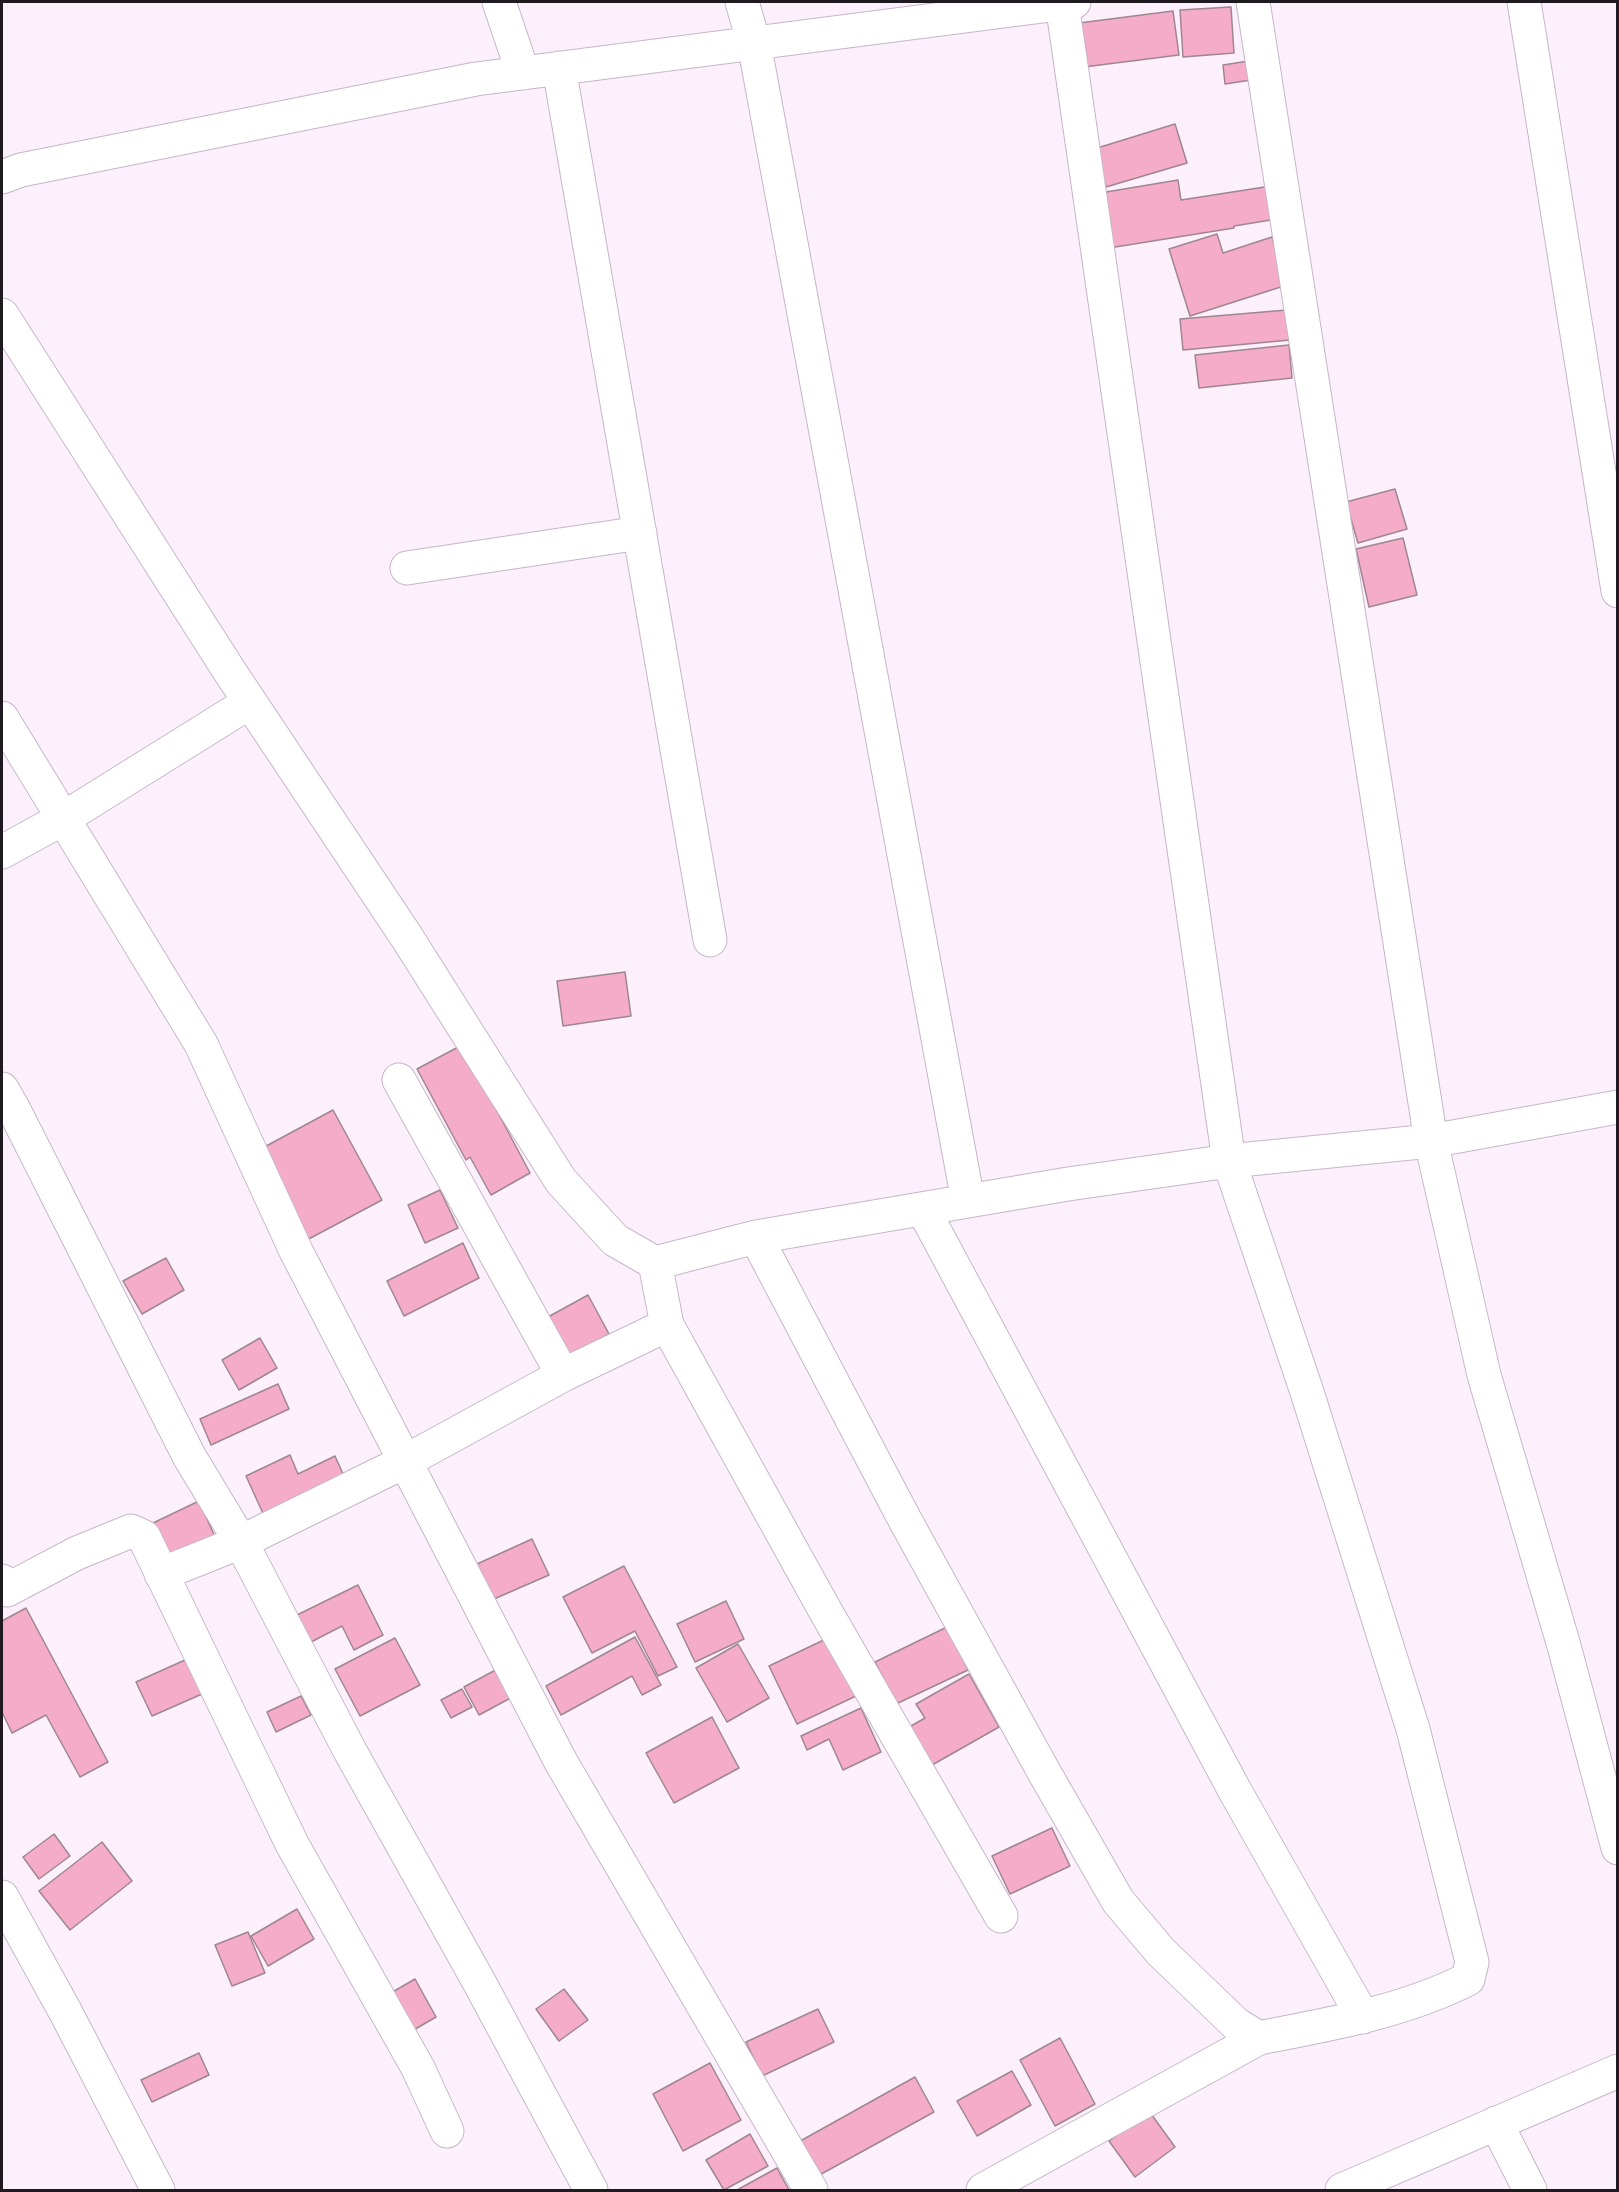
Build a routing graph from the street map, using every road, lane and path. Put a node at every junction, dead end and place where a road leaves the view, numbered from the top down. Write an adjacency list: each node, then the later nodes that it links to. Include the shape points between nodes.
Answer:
1 (499, 2): 9 (street)
2 (742, 2): 7 (street)
3 (1068, 2): 6 (street); 24 (street)
4 (1254, 2): 23 (street)
5 (1524, 2): 14 (street)
6 (888, 14): 7 (street)
7 (754, 43): 8 (street); 25 (street)
8 (559, 68): 9 (street); 12 (street)
9 (523, 73): 10 (street, via 476,79 21,170)
10 (2, 177)
11 (2, 315): 15 (street)
12 (640, 533): 13 (street); 19 (street)
13 (407, 568)
14 (1617, 591)
15 (250, 702): 17 (street); 28 (street, via 406,936 561,1181 615,1240)
16 (2, 718): 17 (street)
17 (64, 818): 18 (street); 31 (street, via 201,1044 296,1251)
18 (2, 852)
19 (711, 940)
20 (399, 1080): 30 (street)
21 (2, 1089): 32 (street, via 189,1456)
22 (1617, 1107): 23 (street)
23 (1431, 1141): 24 (street); 35 (street, via 1484,1375 1564,1646)
24 (1229, 1161): 25 (street); 38 (street, via 1307,1392 1413,1729 1472,1962 1468,1979 1452,1988)
25 (968, 1201): 26 (street)
26 (923, 1209): 27 (street); 38 (street, via 1235,1791)
27 (756, 1237): 28 (street); 39 (street, via 905,1520 1118,1900 1161,1952 1236,2024)
28 (655, 1263): 29 (street)
29 (667, 1325): 30 (street); 37 (street)
30 (562, 1375): 31 (street)
31 (406, 1461): 32 (street); 45 (street, via 561,1762)
32 (241, 1542): 33 (street); 44 (street, via 350,1751)
33 (161, 1575): 34 (street, via 144,1537 131,1531); 42 (street, via 292,1844 418,2068)
34 (3, 1589)
35 (1617, 1848)
36 (2, 1897): 43 (street, via 65,2011)
37 (1001, 1916)
38 (1363, 2017): 39 (street)
39 (1259, 2038): 46 (street)
40 (1617, 2071): 41 (street)
41 (1496, 2123): 47 (street); 48 (street)
42 (447, 2131)
43 (154, 2189)
44 (591, 2190)
45 (811, 2190)
46 (984, 2190)
47 (1342, 2190)
48 (1530, 2190)

